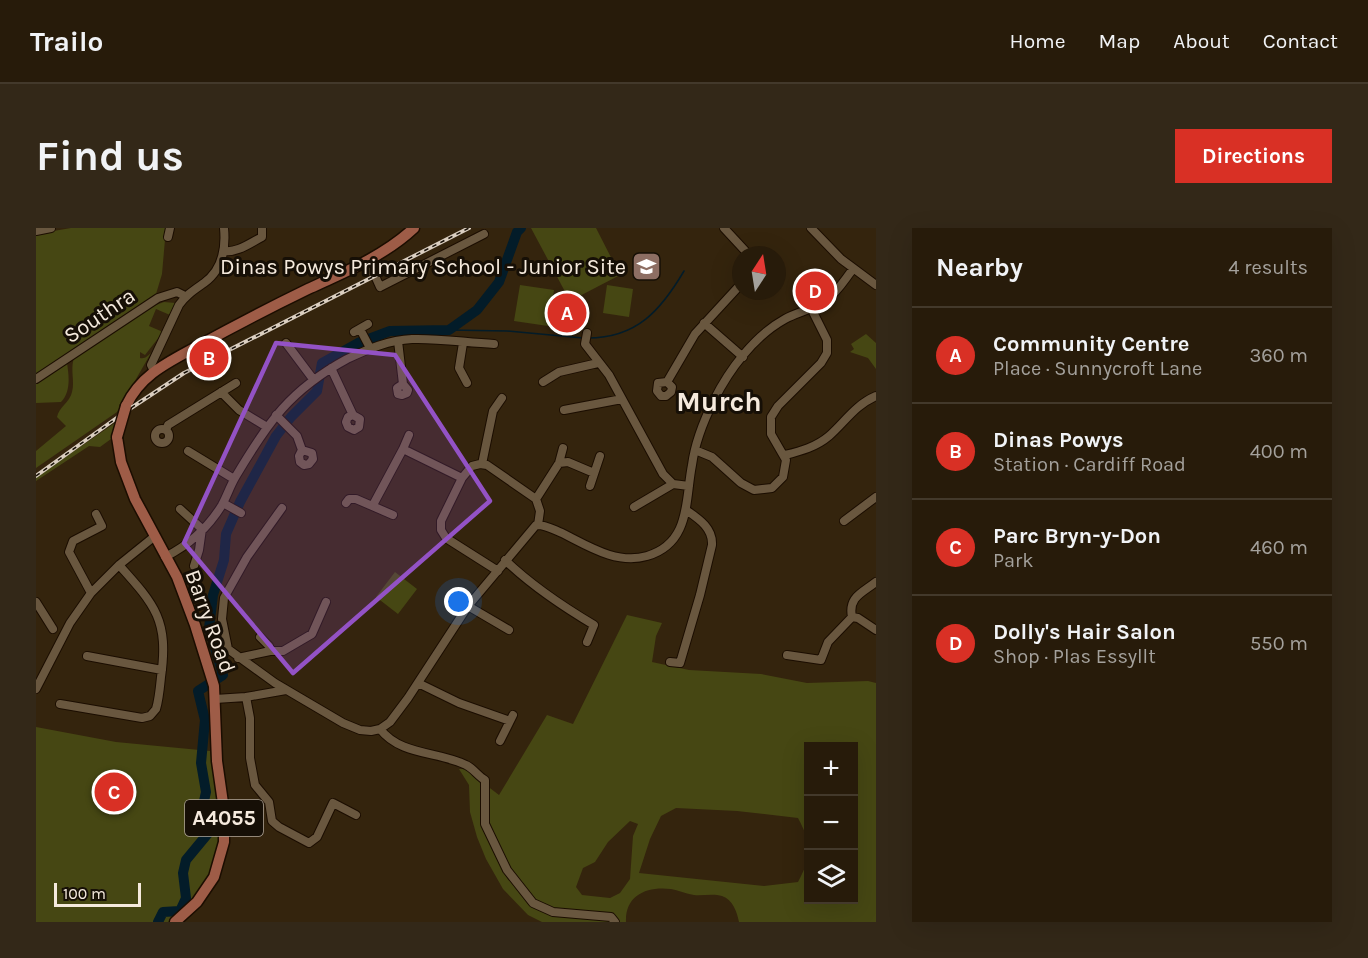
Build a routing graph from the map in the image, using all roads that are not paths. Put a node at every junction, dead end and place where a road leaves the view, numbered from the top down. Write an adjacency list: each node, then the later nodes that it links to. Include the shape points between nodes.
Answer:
1 (51, 228): 7 (street)
2 (224, 228): 10 (street)
3 (262, 228): 10 (street, via 262,237 230,252)
4 (414, 228): 11 (main road, A4055, via 400,242)
5 (724, 228): 9 (street)
6 (811, 228): 12 (street)
7 (36, 231)
8 (484, 234): 11 (street, via 380,286)
9 (741, 246)
10 (224, 250): 15 (street, via 212,277)
11 (366, 261): 28 (main road, A4055, via 252,316)
12 (853, 269): 13 (street); 16 (street, via 827,300)
13 (876, 285)
14 (732, 293): 17 (street)
15 (185, 296): 28 (street, via 151,365); 29 (street, Southra, via 177,292 158,298)
16 (810, 308): 25 (street, via 774,326); 51 (street, via 827,340 826,353 773,412 771,434)
17 (704, 323): 25 (street); 32 (street)
18 (369, 324): 20 (street)
19 (586, 333): 26 (street, via 585,344)
20 (363, 338): 21 (street); 27 (street)
21 (398, 341): 23 (street); 35 (street)
22 (286, 342): 30 (street)
23 (462, 342): 24 (street); 34 (street, via 459,368)
24 (495, 344)
25 (743, 357): 49 (street, via 714,400)
26 (598, 363): 31 (street, via 559,372); 39 (street)
27 (327, 370): 30 (street); 42 (street)
28 (154, 371): 76 (main road, Barry Road / A4055, bridge, via 126,406 117,437 121,462 135,499)
29 (36, 379)
30 (313, 379): 41 (street)
31 (543, 382)
32 (667, 382)
33 (236, 383): 36 (street)
34 (466, 383)
35 (403, 384)
36 (221, 392): 43 (street, via 239,410); 44 (street)
37 (876, 396): 51 (street, via 859,406 815,446)
38 (502, 398): 54 (street, via 493,411)
39 (622, 399): 40 (street); 58 (street, via 663,474)
40 (564, 410)
41 (276, 415): 43 (street); 48 (street, via 297,436)
42 (353, 415)
43 (267, 427): 57 (street)
44 (166, 430)
45 (409, 435): 47 (street)
46 (563, 448): 53 (street)
47 (403, 449): 56 (street); 65 (street)
48 (302, 450)
49 (695, 450): 51 (street, via 712,457 741,483 760,490 772,488 783,477); 60 (street)
50 (188, 451): 57 (street)
51 (785, 455)
52 (600, 456): 55 (street)
53 (559, 463): 55 (street, via 568,462); 62 (street)
54 (482, 464): 56 (street, via 472,466); 62 (street)
55 (594, 473): 59 (street)
56 (462, 478): 81 (street, via 441,521 441,530 446,538)
57 (234, 479): 63 (street)
58 (674, 484): 60 (street); 66 (street)
59 (590, 486)
60 (689, 486): 69 (street)
61 (876, 497): 73 (street)
62 (536, 499): 74 (street, via 540,511)
63 (223, 503): 70 (street); 75 (street)
64 (346, 503): 65 (street, via 354,498)
65 (373, 506): 72 (street)
66 (634, 507)
67 (282, 508): 96 (street, via 247,556 224,598 223,650)
68 (180, 509): 75 (street)
69 (686, 510): 74 (street, via 683,525 666,546 638,558 611,556); 97 (street, via 708,528 712,545 680,663)
70 (241, 513)
71 (96, 514): 83 (street, via 102,526 73,541 69,552)
72 (393, 516)
73 (844, 521)
74 (538, 525): 78 (street)
75 (202, 529): 77 (street, via 180,550); 80 (street)
76 (155, 536): 77 (main road, Barry Road / A4055); 79 (street)
77 (165, 557): 103 (main road, Barry Road / A4055, via 177,577 213,682)
78 (505, 560): 81 (street); 92 (street, via 549,596 594,625)
79 (119, 565): 83 (street); 98 (street, via 157,615 165,647)
80 (194, 566)
81 (498, 571): 86 (street)
82 (876, 582): 87 (street, via 853,601)
83 (91, 592): 100 (street)
84 (36, 602): 88 (street)
85 (326, 602): 93 (street, via 312,634 283,651)
86 (468, 606): 89 (street); 99 (street)
87 (852, 617): 90 (street); 94 (street, via 828,642 821,660)
88 (53, 629)
89 (509, 630)
90 (876, 630)
91 (260, 637): 93 (street)
92 (587, 642)
93 (270, 651): 96 (street)
94 (787, 655)
95 (87, 656): 98 (street)
96 (238, 658): 101 (street)
97 (670, 662)
98 (162, 670): 104 (street, via 157,704 148,717)
99 (418, 682): 105 (street, via 390,722); 106 (street, via 459,703 511,718)
100 (36, 689)
101 (286, 690): 102 (street); 105 (street, via 352,727)
102 (246, 697): 103 (street); 107 (street, via 252,776 269,802 272,821 309,843 317,837 333,803)
103 (215, 699): 108 (main road, Barry Road / A4055, via 224,842 214,877)
104 (60, 704)
105 (380, 729): 109 (street, via 388,739 403,746 468,765 484,780 485,824 507,870 533,903 553,912 611,917)
106 (500, 741)
107 (356, 815)
108 (175, 922)
109 (615, 922)

